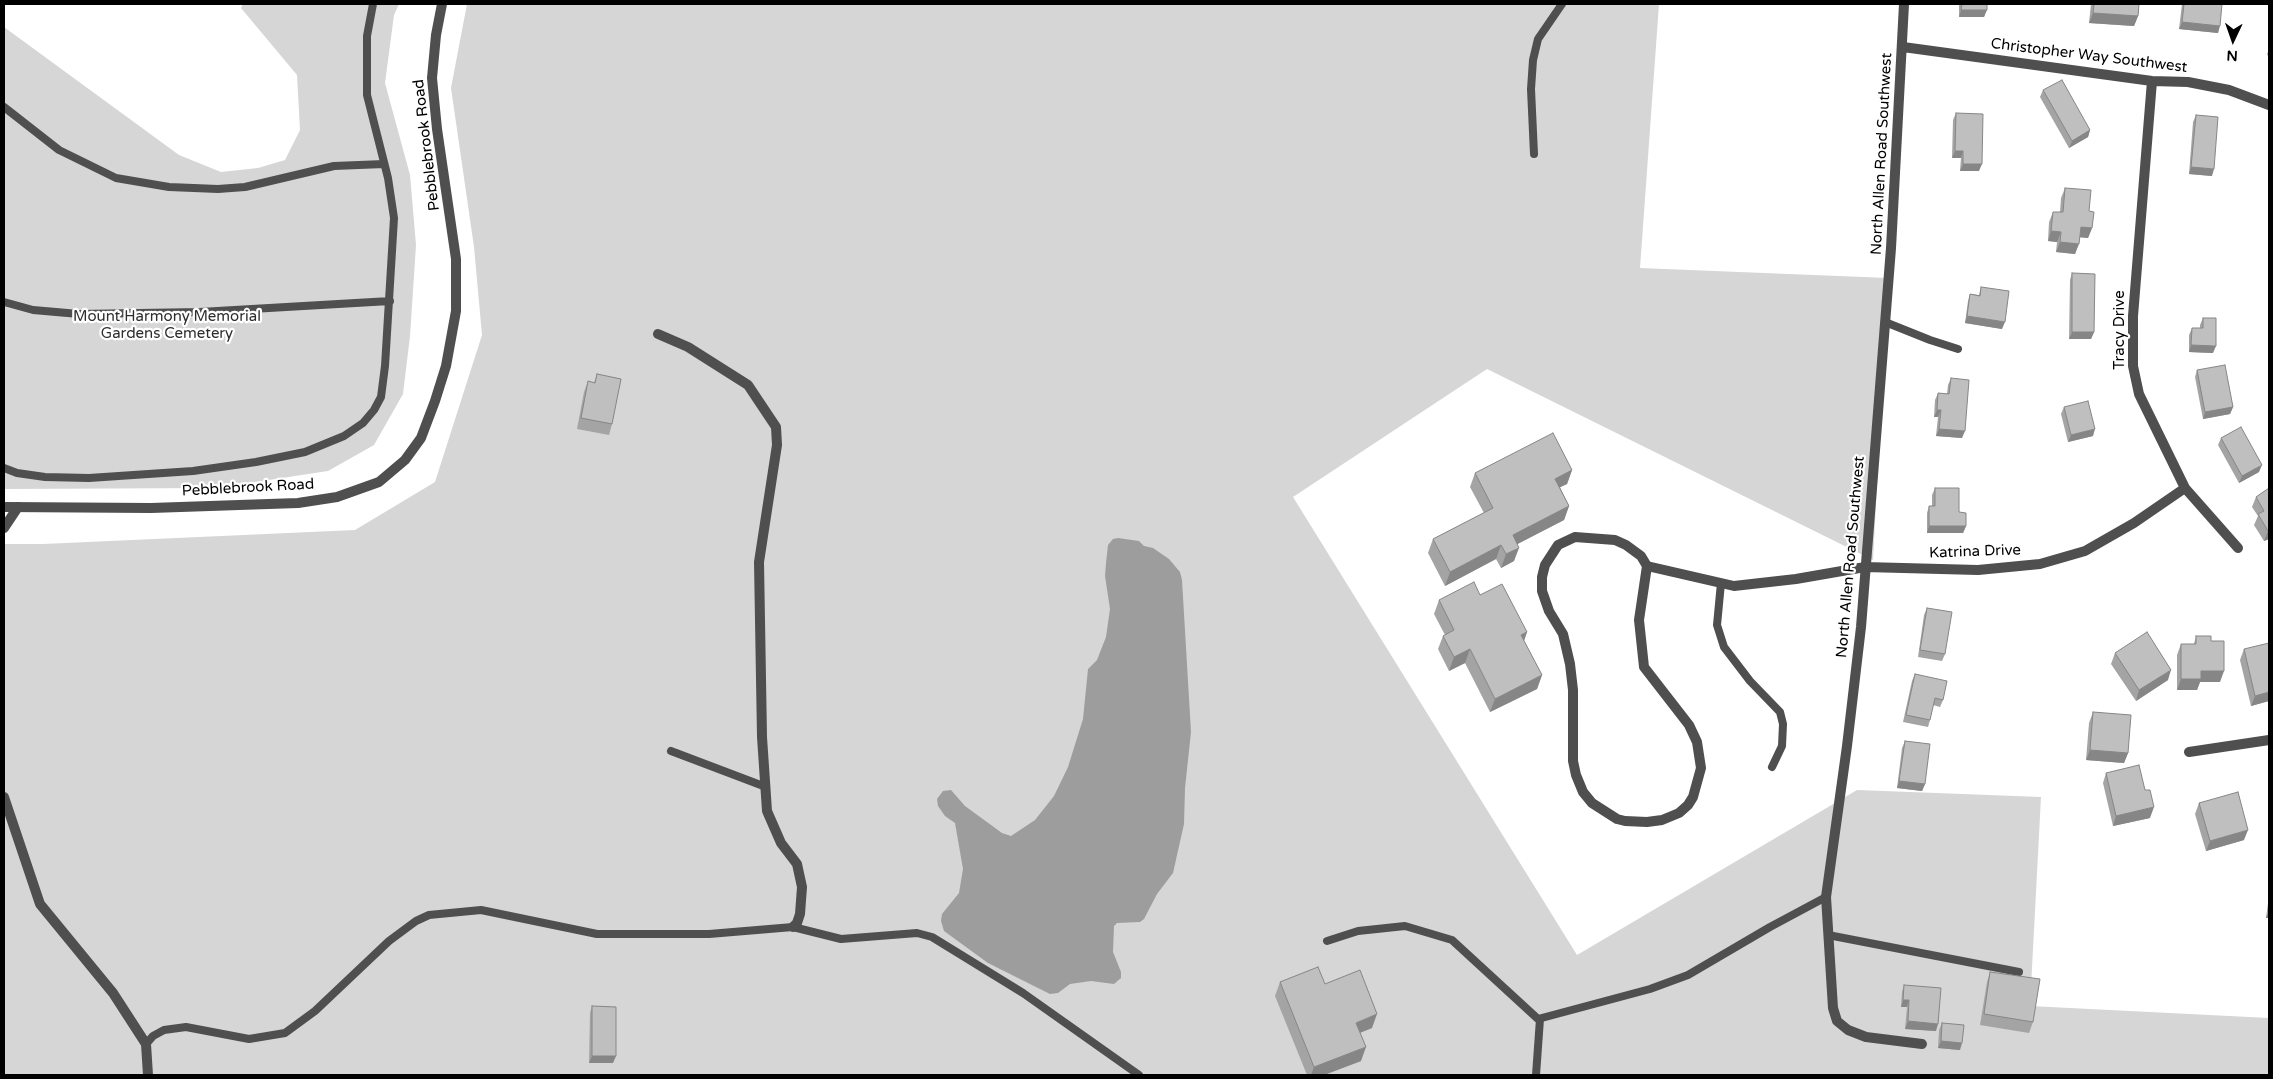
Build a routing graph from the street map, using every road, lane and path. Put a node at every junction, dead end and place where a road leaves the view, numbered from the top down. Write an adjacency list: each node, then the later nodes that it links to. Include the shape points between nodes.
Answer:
1 (372, 4): 10 (lane, via 367,36 367,95)
2 (442, 4): 19 (street, Pebblebrook Road, via 432,78 456,259 456,311 446,366 435,401 421,438 405,460 379,482 337,497 298,503 151,508)
3 (1562, 4): 9 (lane, via 1538,39 1533,60)
4 (1904, 4): 5 (street, North Allen Road Southwest)
5 (1903, 47): 6 (street, Christopher Way Southwest); 13 (street, North Allen Road Southwest)
6 (2152, 81): 7 (street, Christopher Way Southwest, via 2188,82 2229,90); 17 (street, Tracy Drive, via 2132,316 2133,366 2139,394)
7 (2269, 104)
8 (4, 107): 10 (lane, via 59,150 116,178 169,187 236,188 334,166)
9 (1534, 154)
10 (384, 164): 11 (lane, via 394,218)
11 (390, 301): 12 (lane, via 200,312 79,314 33,310); 16 (lane, via 381,397 363,423 344,436 306,452 193,471 54,478)
12 (4, 302)
13 (1885, 322): 15 (lane); 23 (street, North Allen Road Southwest)
14 (658, 334): 29 (street, via 688,347 748,385 776,427 777,445 759,562)
15 (1958, 349)
16 (4, 468)
17 (2185, 488): 21 (street, Tracy Drive); 23 (street, Katrina Drive, via 2085,551 2040,564 1978,570)
18 (4, 507): 19 (street, Pebblebrook Road)
19 (18, 507): 20 (street)
20 (4, 528)
21 (2238, 548)
22 (1647, 566): 22 (street, via 1641,556 1626,544 1615,540 1575,538 1558,545 1542,577 1544,601 1563,634 1570,664 1573,761 1583,792 1604,812 1625,821 1648,822 1679,814 1693,797 1702,768 1698,742 1689,725 1644,667 1639,620); 24 (street, Katrina Drive)
23 (1866, 567): 24 (street, Katrina Drive, via 1734,586); 31 (street, North Allen Road Southwest, via 1847,746)
24 (1721, 583): 28 (lane, via 1718,626 1724,647 1780,712 1784,724 1782,746)
25 (2269, 740): 27 (street)
26 (671, 751): 29 (lane)
27 (2189, 752)
28 (1772, 767)
29 (766, 787): 32 (street, via 767,811 772,826 780,843 797,864 802,887 800,914)
30 (4, 797): 37 (street, via 40,904 113,993)
31 (1826, 897): 33 (street, North Allen Road Southwest); 36 (lane, via 1688,975 1650,989)
32 (793, 927): 37 (lane, via 708,934 597,934 481,910 429,915 389,941 315,1011 284,1033 249,1039 186,1026 164,1030); 40 (lane, via 841,940 917,933 932,937 1023,993)
33 (1828, 934): 35 (lane); 38 (street, North Allen Road Southwest, via 1833,1008 1837,1021 1848,1030 1866,1037)
34 (1327, 941): 36 (lane, via 1358,931 1406,926 1452,940)
35 (2019, 972)
36 (1540, 1019): 41 (lane)
37 (146, 1044): 39 (street)
38 (1922, 1044)
39 (148, 1075)
40 (1139, 1075)
41 (1536, 1075)

